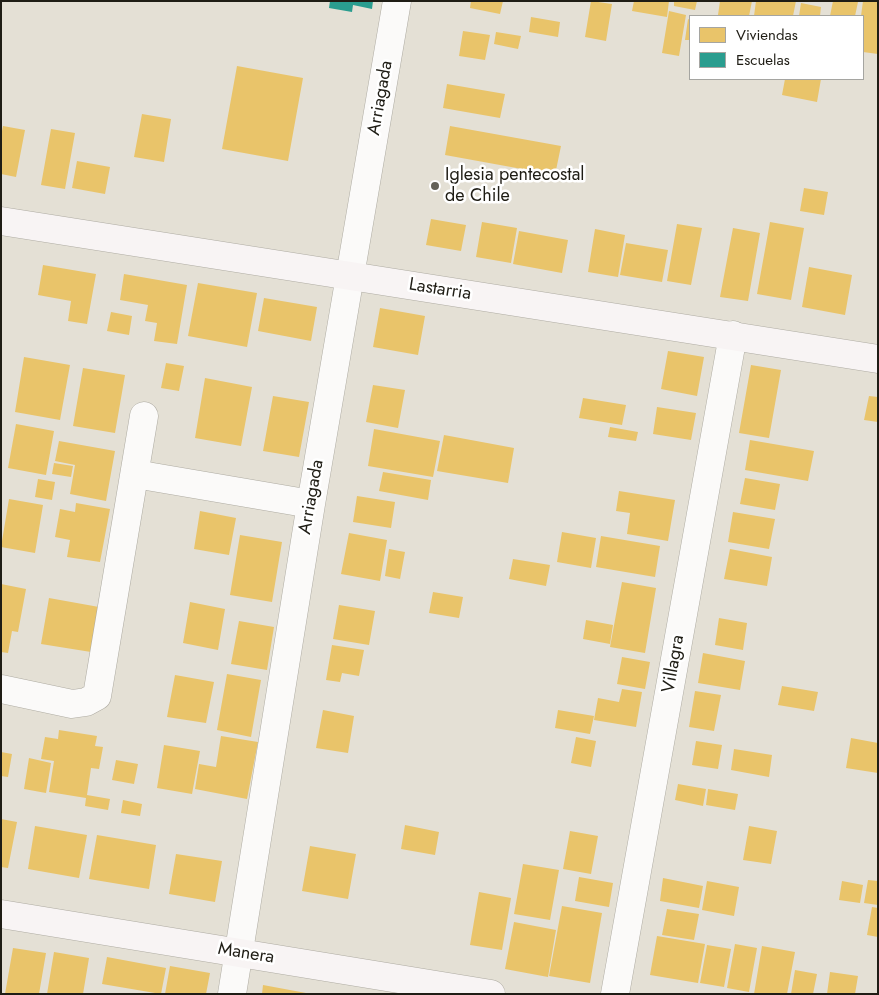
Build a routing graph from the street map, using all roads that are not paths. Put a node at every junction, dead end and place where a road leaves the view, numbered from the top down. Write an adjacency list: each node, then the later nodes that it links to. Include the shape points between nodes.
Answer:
1 (397, 1): 3 (street, Arriagada)
2 (1, 221): 3 (main road, Lastarria)
3 (351, 276): 4 (main road, Lastarria); 8 (street, Arriagada)
4 (733, 335): 5 (main road, Lastarria); 14 (street, Villagra)
5 (878, 359)
6 (144, 416): 7 (street)
7 (135, 474): 8 (street); 9 (street, via 97,696 72,704)
8 (311, 504): 11 (street, Arriagada)
9 (1, 689)
10 (1, 914): 11 (main road, Manera)
11 (238, 952): 12 (street, Arriagada); 13 (main road, Manera)
12 (232, 994)
13 (491, 994)
14 (615, 994)

